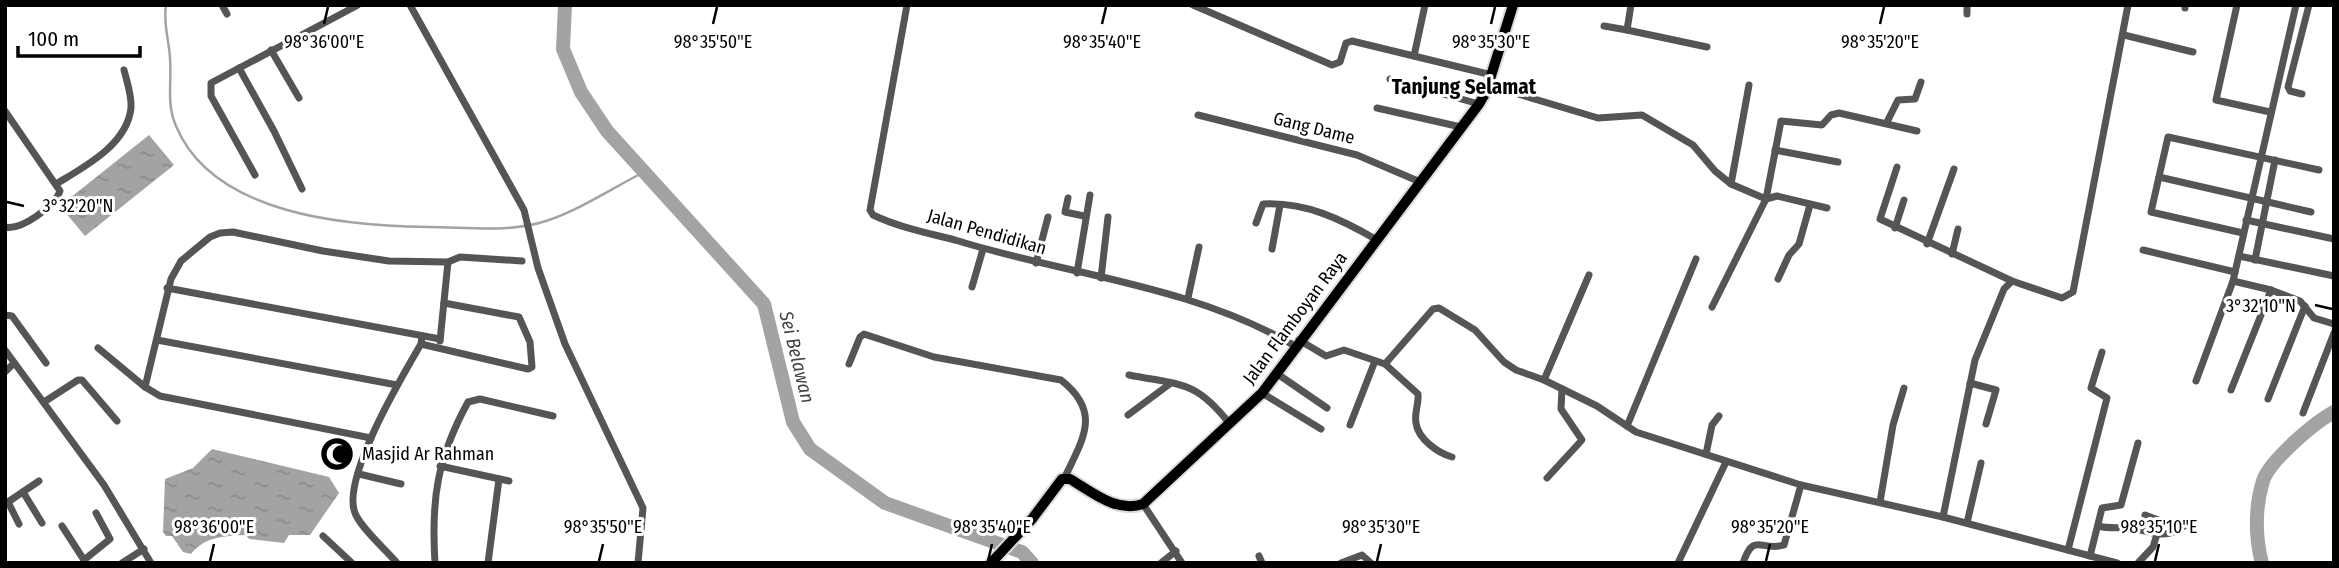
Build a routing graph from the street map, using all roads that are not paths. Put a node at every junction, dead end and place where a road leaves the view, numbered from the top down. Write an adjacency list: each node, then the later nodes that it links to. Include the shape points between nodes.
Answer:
1 (222, 5): 13 (street)
2 (358, 5): 18 (street)
3 (410, 5): 181 (street, via 524,210 565,344 643,508)
4 (907, 5): 74 (street, Jalan Pendidikan, via 870,210 880,218)
5 (1193, 5): 20 (street, via 1332,65 1340,62 1348,41)
6 (1425, 5): 20 (street)
7 (1513, 5): 24 (main road, Jalan Flamboyan Raya)
8 (1631, 5): 15 (street)
9 (2129, 5): 16 (street)
10 (2238, 5): 32 (street, via 2216,100)
11 (2296, 5): 32 (street)
12 (2309, 5): 27 (street, via 2288,87)
13 (228, 14)
14 (1604, 26): 15 (street)
15 (1627, 30): 17 (street)
16 (2124, 35): 19 (street); 90 (street, via 2073,292 2063,298)
17 (1707, 47)
18 (271, 50): 21 (street); 28 (street)
19 (2193, 52)
20 (1414, 55): 24 (street)
21 (239, 68): 44 (street, via 209,89); 49 (street)
22 (124, 70): 47 (street, via 131,105 125,125 102,154)
23 (1390, 79): 29 (street)
24 (1490, 80): 29 (main road, Jalan Flamboyan Raya); 48 (street, via 1598,118 1642,114 1693,145)
25 (1921, 82): 34 (street, via 1915,99 1898,100)
26 (1749, 85): 48 (street)
27 (2302, 94)
28 (299, 98)
29 (1479, 104): 35 (main road, Jalan Flamboyan Raya)
30 (1377, 108): 35 (street)
31 (5, 111): 47 (street)
32 (2270, 112): 38 (street)
33 (1198, 115): 46 (street, Gang Dame, via 1357,155)
34 (1887, 122): 36 (street); 37 (street, via 1839,113 1822,125 1786,119 1779,125)
35 (1461, 127): 46 (main road, Jalan Flamboyan Raya)
36 (1917, 131)
37 (1775, 150): 40 (street); 53 (street)
38 (2260, 157): 39 (street); 45 (street, via 2168,137); 52 (street)
39 (2275, 160): 43 (street); 55 (street)
40 (1838, 162)
41 (1897, 167): 67 (street, via 1879,217)
42 (1954, 169): 72 (street)
43 (2319, 170)
44 (255, 175)
45 (2159, 177): 52 (street); 69 (street, via 2151,212)
46 (1418, 181): 71 (main road, Jalan Flamboyan Raya)
47 (56, 184): 66 (street, via 60,191 56,200 22,225)
48 (1731, 184): 53 (street)
49 (302, 189)
50 (1090, 195): 60 (street)
51 (1068, 198): 60 (street, via 1065,212)
52 (2250, 198): 55 (street); 63 (street)
53 (1766, 199): 57 (street, via 1777,196); 98 (street)
54 (1904, 201): 67 (street)
55 (2267, 202): 59 (street); 65 (street)
56 (1280, 205): 64 (street, via 1263,204); 71 (street, via 1333,215); 75 (street)
57 (1810, 205): 58 (street); 89 (street, via 1799,244)
58 (1827, 208)
59 (2311, 212)
60 (1084, 216): 85 (street)
61 (1048, 217): 83 (street)
62 (1108, 217): 88 (street)
63 (2246, 220): 65 (street); 69 (street)
64 (1256, 223)
65 (2262, 224): 70 (street); 80 (street)
66 (5, 228)
67 (1895, 228): 72 (street)
68 (1958, 229): 77 (street)
69 (2243, 233): 78 (street)
70 (2334, 239)
71 (1377, 240): 105 (main road, Jalan Flamboyan Raya)
72 (1927, 244): 77 (street)
73 (1199, 247): 95 (street)
74 (983, 249): 83 (street, Jalan Pendidikan); 92 (street)
75 (1272, 250)
76 (2143, 250): 84 (street)
77 (1952, 254): 90 (street)
78 (2239, 256): 80 (street); 84 (street)
79 (1696, 259): 138 (street)
80 (2255, 260): 87 (street)
81 (522, 261): 82 (street, via 460,257)
82 (448, 262): 93 (street, via 389,261 220,233 181,261); 96 (street)
83 (1036, 263): 85 (street, Jalan Pendidikan)
84 (2235, 272): 91 (street)
85 (1077, 273): 88 (street, Jalan Pendidikan)
86 (1589, 275): 117 (street)
87 (2334, 276)
88 (1101, 278): 95 (street, Jalan Pendidikan)
89 (1778, 279)
90 (2012, 281): 120 (street, via 2004,289)
91 (2233, 281): 94 (street); 118 (street)
92 (972, 287)
93 (167, 288): 102 (street); 103 (street)
94 (2271, 290): 97 (street); 125 (street)
95 (1188, 298): 105 (street, Jalan Pendidikan)
96 (444, 303): 104 (street); 104 (street, via 519,317 534,364 528,369)
97 (2305, 306): 100 (street, via 2314,318); 127 (street)
98 (1712, 307)
99 (5, 315): 111 (street, via 12,316)
100 (2334, 324)
101 (2334, 333): 130 (street)
102 (157, 340): 121 (street); 122 (street)
103 (422, 340): 104 (street); 121 (street)
104 (440, 343)
105 (1297, 343): 109 (street, Jalan Pendidikan, via 1326,356 1344,350); 115 (main road, Jalan Flamboyan Raya)
106 (98, 348): 122 (street)
107 (5, 350): 110 (street)
108 (2102, 352): 171 (street, via 2091,388 2107,398)
109 (1375, 361): 113 (street, Jalan Pendidikan); 137 (street)
110 (14, 363): 114 (street); 128 (street)
111 (46, 363)
112 (849, 364): 150 (street, via 864,334 934,356 1061,380 1082,402 1086,423)
113 (1385, 364): 117 (street, via 1433,309 1439,308 1475,330 1504,362); 143 (street, via 1418,394 1416,421 1421,432 1440,453)
114 (5, 372)
115 (1276, 373): 126 (main road, Jalan Flamboyan Raya); 129 (street)
116 (1129, 375): 119 (street)
117 (1544, 380): 124 (street)
118 (2196, 381)
119 (1171, 383): 131 (street); 135 (street, via 1205,394)
120 (1970, 383): 136 (street, via 1996,390); 161 (street)
121 (397, 385): 140 (street)
122 (145, 387): 140 (street, via 160,396)
123 (1904, 388): 156 (street)
124 (1562, 389): 138 (street); 148 (street, via 1560,409 1582,440)
125 (2231, 390)
126 (1262, 393): 135 (main road, Jalan Flamboyan Raya); 139 (street)
127 (2268, 399)
128 (44, 402): 134 (street, via 82,380); 170 (street)
129 (1327, 408)
130 (2302, 413)
131 (1128, 415)
132 (553, 416): 146 (street, via 474,398 458,419)
133 (1719, 416): 142 (street, via 1712,425)
134 (117, 421)
135 (1229, 423): 158 (main road, Jalan Flamboyan Raya)
136 (1986, 424)
137 (1350, 425)
138 (1627, 426): 142 (street)
139 (1321, 429)
140 (371, 438): 147 (street)
141 (2138, 443): 166 (street, via 2121,505 2104,506)
142 (1706, 454): 144 (street)
143 (1452, 457)
144 (1726, 462): 154 (street); 187 (street)
145 (1981, 463): 163 (street)
146 (440, 466): 149 (street); 179 (street, via 433,524)
147 (359, 474): 153 (street); 178 (street, via 354,512)
148 (1547, 478)
149 (499, 479): 152 (street); 180 (street)
150 (1064, 479): 158 (main road, via 1112,503 1130,508); 182 (main road)
151 (39, 481): 155 (street)
152 (509, 481)
153 (401, 484)
154 (1801, 485): 156 (street); 188 (street, via 1784,545 1754,544)
155 (23, 492): 157 (street); 162 (street)
156 (1880, 502): 161 (street)
157 (6, 503): 164 (street)
158 (1143, 504): 172 (street)
159 (96, 513): 174 (street, via 110,540)
160 (2145, 516): 169 (street, via 2160,519)
161 (1943, 517): 163 (street)
162 (43, 523)
163 (1967, 523): 171 (street)
164 (19, 524)
165 (62, 526): 174 (street)
166 (2098, 526): 169 (street); 173 (street)
167 (2184, 526): 169 (street)
168 (323, 536): 177 (street)
169 (2156, 536): 190 (street, via 2153,547)
170 (144, 549): 175 (street); 176 (street)
171 (2068, 550): 173 (street)
172 (1175, 551): 183 (street); 184 (street)
173 (2090, 556): 189 (street)
174 (84, 561)
175 (122, 563)
176 (152, 563)
177 (352, 563)
178 (397, 563)
179 (435, 563)
180 (488, 563)
181 (638, 563)
182 (991, 563)
183 (1161, 563)
184 (1182, 563)
185 (1341, 563): 186 (street, via 1362,555)
186 (1371, 563)
187 (1678, 563)
188 (1743, 563)
189 (2118, 563)
190 (2138, 563)

